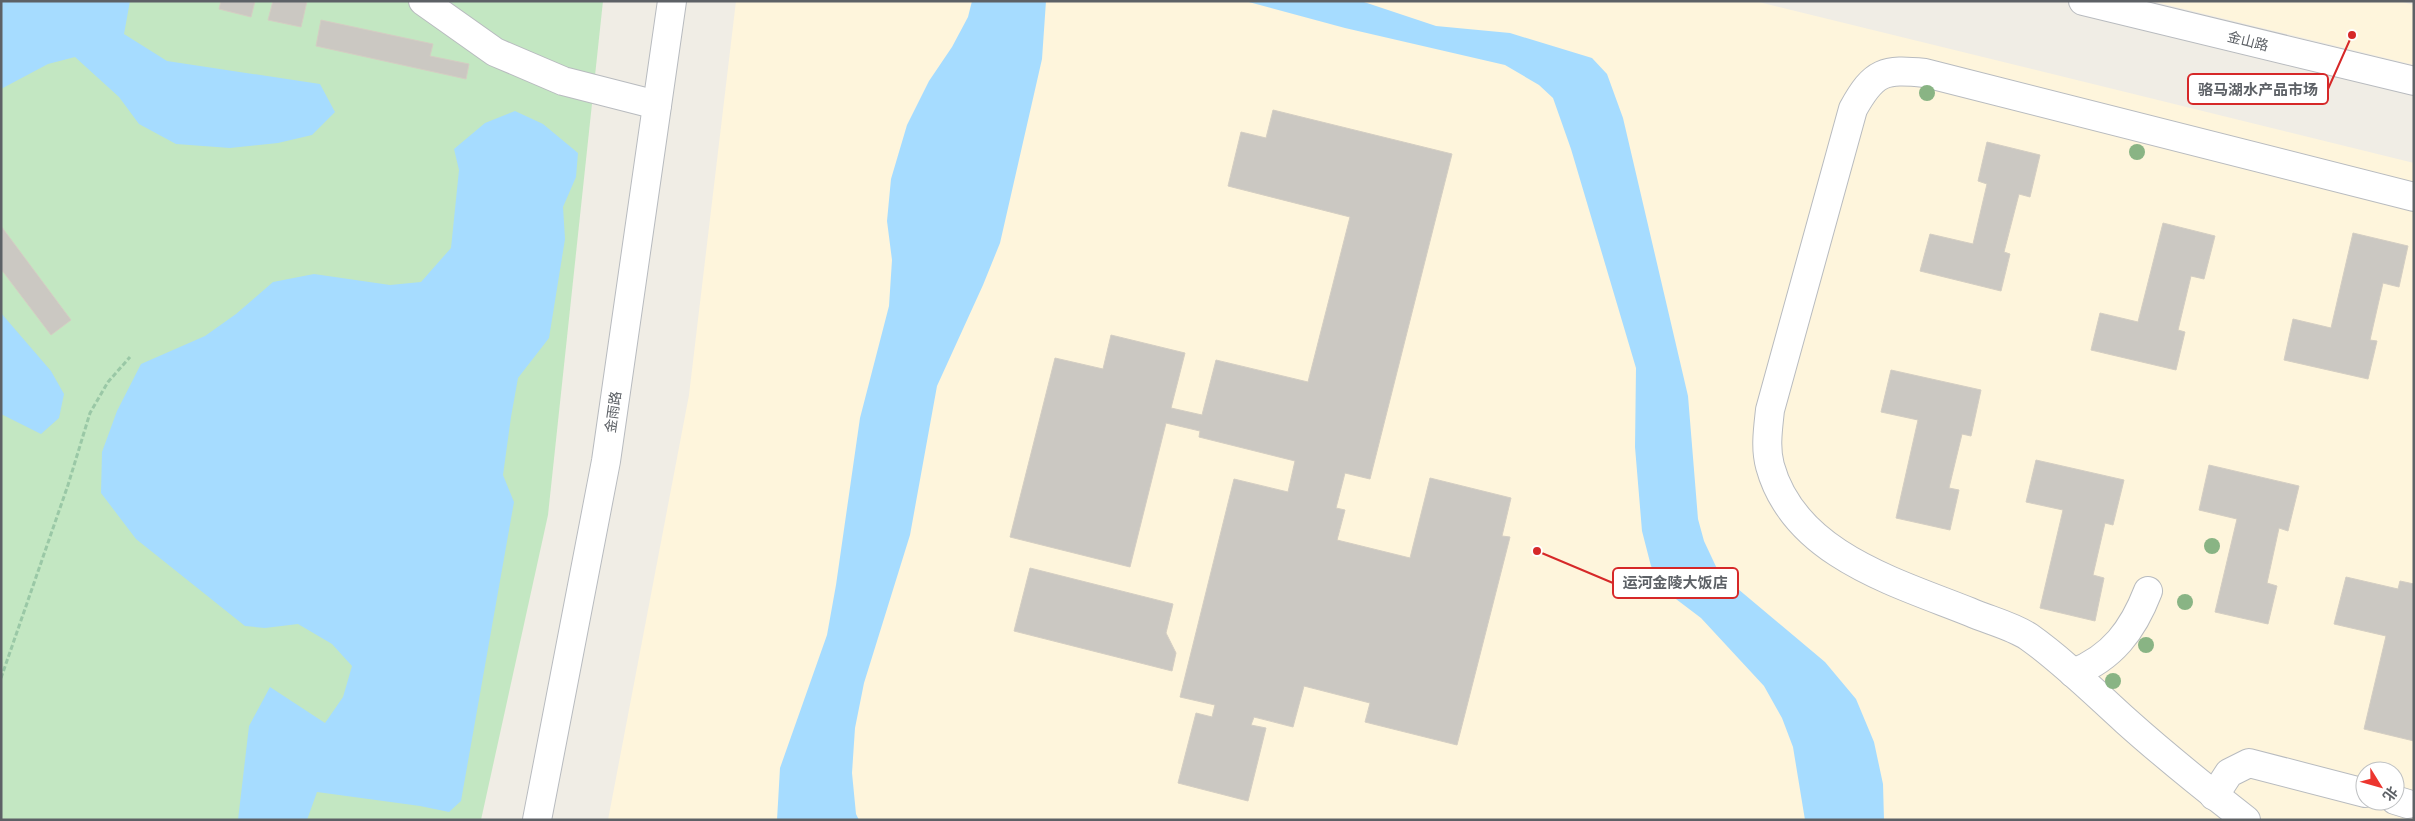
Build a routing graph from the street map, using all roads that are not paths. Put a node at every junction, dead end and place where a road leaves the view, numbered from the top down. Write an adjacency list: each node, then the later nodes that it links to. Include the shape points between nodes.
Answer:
1 (423, 1): 4 (street)
2 (672, 1): 6 (street, 金雨路)
3 (2083, 1): 5 (street, 金山路)
4 (454, 13): 6 (street, via 495,52 563,81)
5 (2414, 81)
6 (657, 105): 12 (street, 金雨路, via 606,461)
7 (2414, 197): 9 (street, via 1925,73 1900,70 1884,73 1871,81 1862,93 1849,123 1770,410 1767,440 1776,484 1802,525 1823,543 1900,584 2027,636)
8 (2148, 591): 9 (street, via 2140,611 2119,642 2092,666)
9 (2072, 673): 11 (street)
10 (2355, 790): 11 (street, via 2249,763 2229,773)
11 (2214, 796): 13 (street)
12 (537, 820)
13 (2246, 820)

